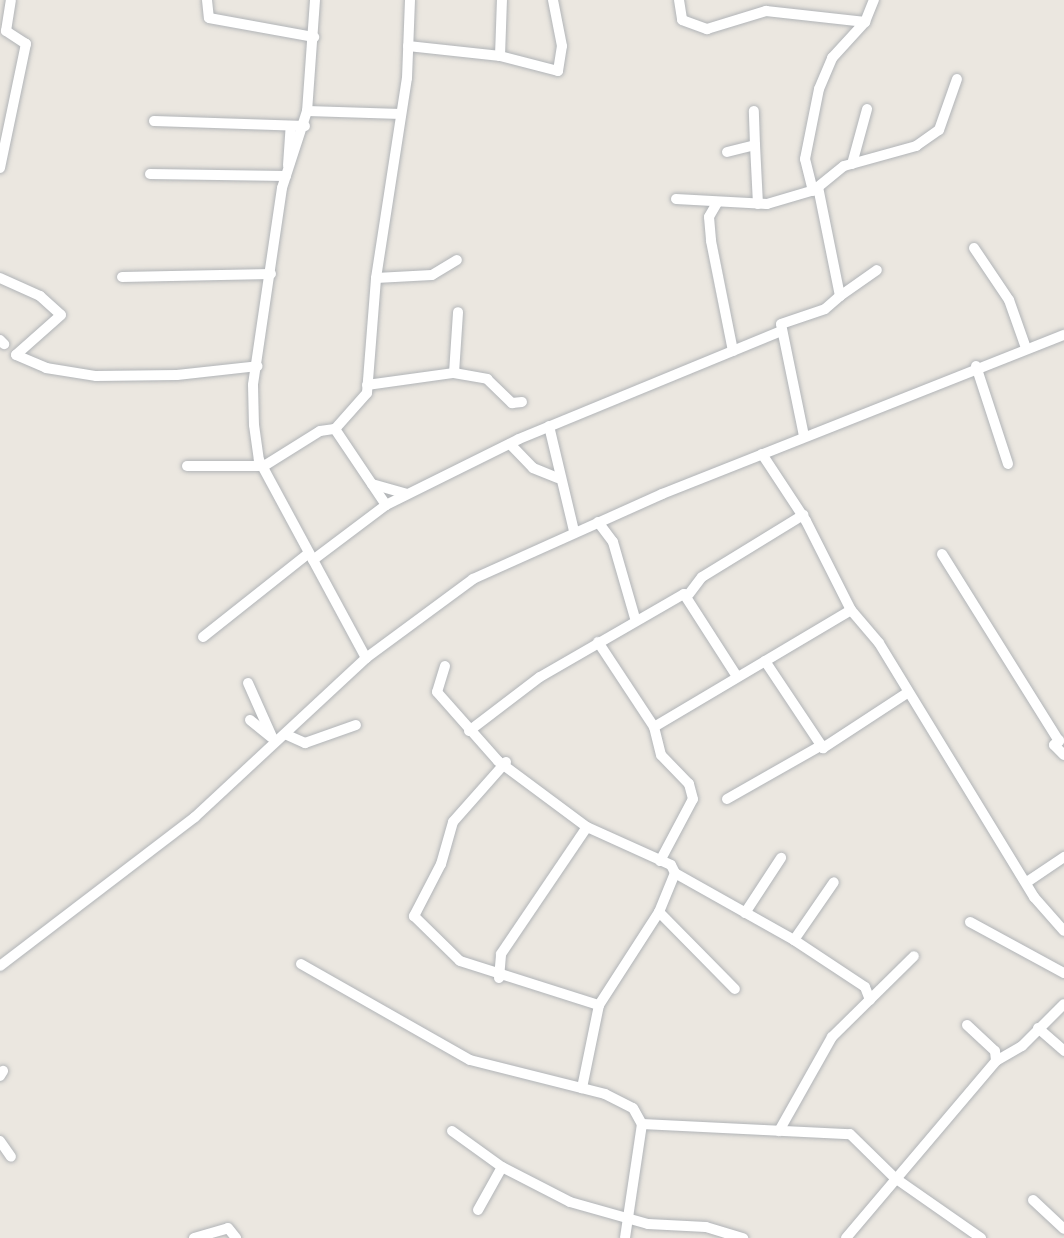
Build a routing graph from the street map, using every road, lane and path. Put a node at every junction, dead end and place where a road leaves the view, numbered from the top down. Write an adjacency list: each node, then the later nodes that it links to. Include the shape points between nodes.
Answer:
1 (11, 0): 26 (street, via 6,31 26,44)
2 (207, 0): 12 (street, via 209,18)
3 (315, 0): 12 (street)
4 (410, 0): 13 (street)
5 (502, 0): 14 (street)
6 (553, 0): 14 (street, via 562,46 558,71)
7 (679, 0): 10 (street, via 682,20 692,27 766,11)
8 (786, 0): 10 (street)
9 (874, 0): 11 (street)
10 (790, 12): 11 (street)
11 (865, 22): 29 (street, via 831,58 819,89 805,159)
12 (314, 37): 17 (street)
13 (408, 46): 14 (street); 19 (street)
14 (500, 56)
15 (957, 79): 25 (street, via 939,130 916,146)
16 (867, 109): 25 (street)
17 (307, 111): 19 (street); 22 (street)
18 (754, 111): 23 (street)
19 (401, 114): 39 (street)
20 (155, 121): 21 (street)
21 (291, 126): 22 (street); 28 (street)
22 (304, 126): 28 (street)
23 (755, 145): 24 (street); 32 (street)
24 (727, 152)
25 (852, 164): 29 (street)
26 (0, 168)
27 (150, 174): 28 (street)
28 (286, 174): 36 (street)
29 (816, 190): 32 (street); 40 (street)
30 (676, 199): 31 (street)
31 (717, 203): 32 (street); 45 (street, via 709,217 711,241)
32 (758, 204)
33 (974, 248): 44 (street, via 1009,300)
34 (457, 260): 39 (street, via 432,275)
35 (877, 270): 40 (street)
36 (271, 274): 37 (street); 46 (street)
37 (122, 277)
38 (0, 278): 48 (street, via 40,296 61,315 16,355 46,368 96,376)
39 (376, 278): 51 (street)
40 (840, 296): 42 (street, via 825,309 785,321)
41 (458, 312): 49 (street)
42 (779, 332): 45 (street); 55 (street)
43 (1064, 335): 44 (street)
44 (1026, 348): 47 (street)
45 (733, 351): 53 (street)
46 (258, 366): 48 (street); 50 (street)
47 (976, 366): 55 (street); 58 (street)
48 (247, 372): 50 (street)
49 (454, 373): 51 (street); 52 (street, via 487,379 512,403)
50 (253, 385): 60 (street)
51 (367, 385): 54 (street, via 366,396)
52 (522, 402)
53 (549, 426): 56 (street); 61 (street)
54 (335, 429): 60 (street, via 320,431); 62 (street)
55 (804, 436): 57 (street)
56 (509, 444): 61 (street, via 533,468); 63 (street)
57 (762, 454): 65 (street); 66 (street)
58 (1008, 464)
59 (187, 466): 60 (street)
60 (264, 466): 69 (street)
61 (558, 478): 67 (street)
62 (372, 484): 63 (street); 64 (street)
63 (406, 494): 64 (street)
64 (386, 505): 69 (street)
65 (803, 515): 70 (street, via 769,542 707,573); 71 (street)
66 (598, 522): 67 (street); 72 (street, via 613,542)
67 (574, 531): 75 (street, via 472,579)
68 (942, 554): 86 (street)
69 (311, 556): 73 (street); 75 (street)
70 (689, 594): 72 (street); 78 (street)
71 (850, 610): 76 (street); 80 (street, via 879,643)
72 (635, 618): 74 (street)
73 (203, 637)
74 (598, 642): 83 (street); 84 (street, via 540,677)
75 (366, 658): 85 (street)
76 (765, 661): 78 (street); 87 (street)
77 (445, 666): 84 (street, via 437,692)
78 (736, 675): 83 (street)
79 (248, 682): 85 (street)
80 (907, 694): 87 (street); 97 (street)
81 (250, 720): 85 (street)
82 (356, 725): 85 (street, via 305,743)
83 (654, 727): 94 (street, via 668,767 692,791)
84 (469, 732): 89 (street)
85 (279, 738): 105 (street, via 195,817)
86 (1061, 738): 88 (street, via 1054,745)
87 (822, 745): 90 (street)
88 (1064, 755)
89 (506, 762): 91 (street); 107 (street, via 458,812 441,864 415,907 419,925 460,961)
90 (727, 799)
91 (587, 827): 94 (street); 107 (street, via 502,954)
92 (1064, 857): 97 (street)
93 (781, 858): 99 (street)
94 (660, 861): 95 (street)
95 (675, 873): 98 (street); 99 (street)
96 (834, 882): 102 (street)
97 (1027, 882): 101 (street)
98 (659, 912): 108 (street); 112 (street)
99 (745, 913): 102 (street)
100 (970, 922): 106 (street)
101 (1064, 931)
102 (794, 940): 110 (street, via 864,987)
103 (914, 956): 110 (street)
104 (301, 964): 118 (street, via 470,1060)
105 (0, 966)
106 (1064, 973)
107 (499, 978): 112 (street)
108 (735, 989)
109 (1064, 997): 113 (street)
110 (870, 1000): 121 (street, via 821,1052)
111 (1064, 1004): 113 (street)
112 (599, 1005): 118 (street)
113 (1051, 1014): 115 (street)
114 (967, 1025): 117 (street, via 995,1051)
115 (1038, 1028): 116 (street); 117 (street)
116 (1064, 1051)
117 (996, 1061): 125 (street)
118 (582, 1088): 119 (street, via 625,1103)
119 (642, 1125): 121 (street); 128 (street)
120 (452, 1131): 124 (street)
121 (779, 1131): 125 (street, via 850,1135)
122 (0, 1141): 123 (street)
123 (11, 1157)
124 (502, 1167): 127 (street); 128 (street, via 570,1202)
125 (895, 1178): 135 (street); 136 (street)
126 (1033, 1200): 129 (street)
127 (478, 1210)
128 (630, 1220): 130 (street); 133 (street)
129 (1064, 1229)
130 (679, 1234): 134 (street, via 706,1227)
131 (194, 1238): 132 (street, via 228,1228)
132 (236, 1238)
133 (625, 1238)
134 (743, 1238)
135 (846, 1238)
136 (981, 1238)

